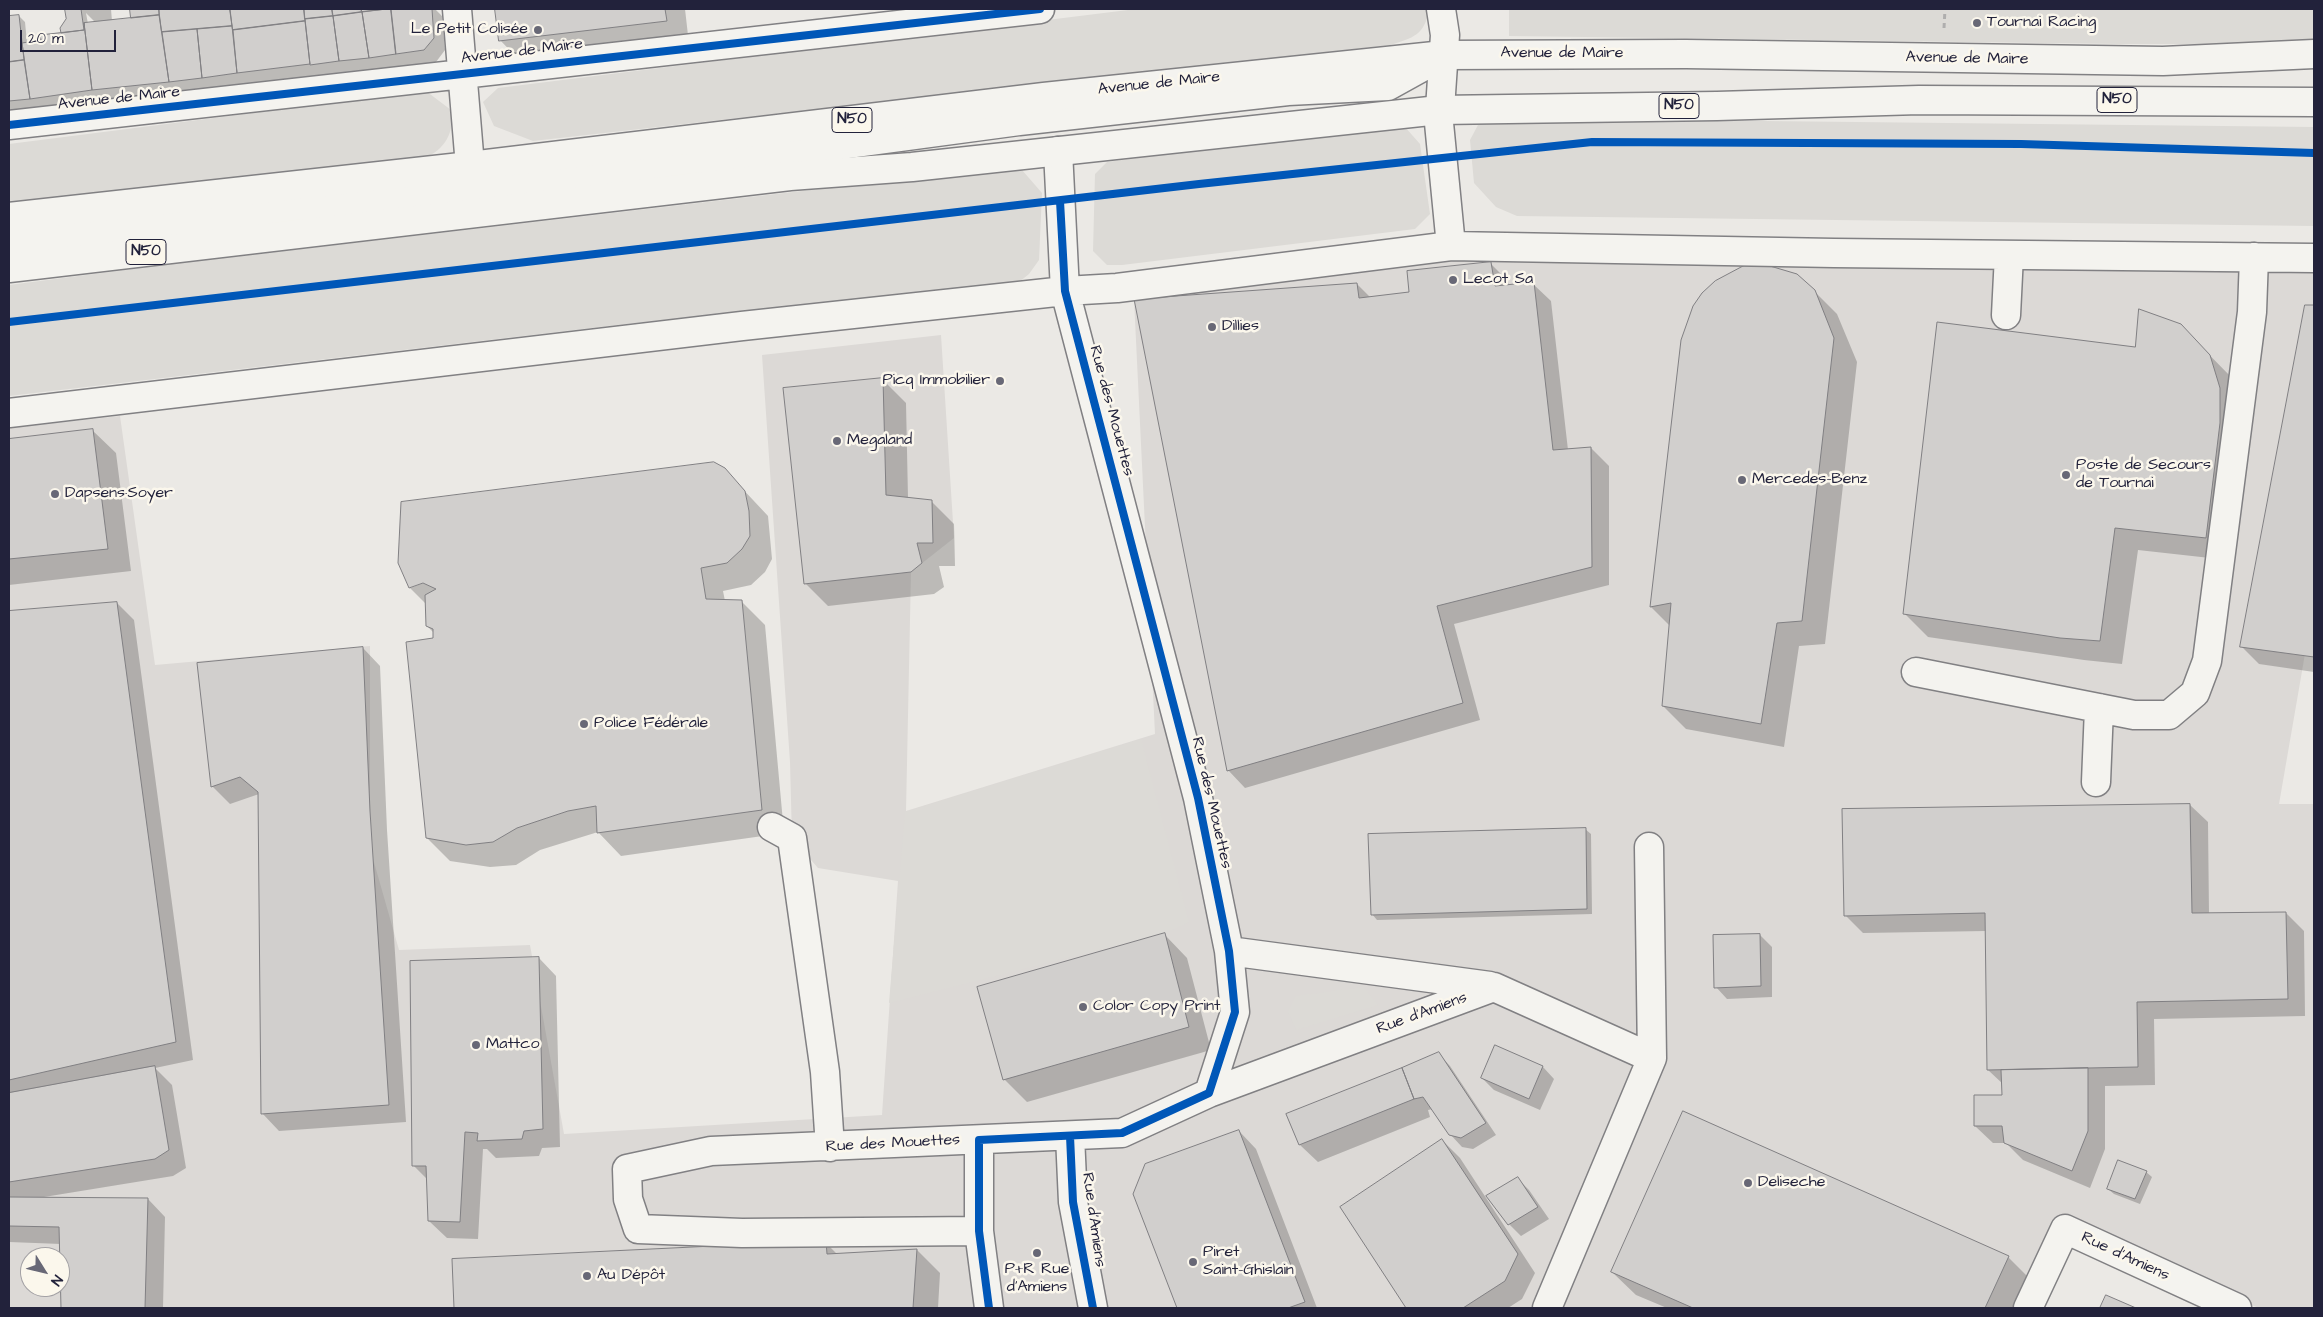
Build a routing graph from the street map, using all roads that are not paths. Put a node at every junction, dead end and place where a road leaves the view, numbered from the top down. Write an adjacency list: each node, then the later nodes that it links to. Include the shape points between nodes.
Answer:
1 (458, 9): 6 (street)
2 (1039, 9): 6 (street, Avenue de Maire)
3 (1441, 9): 5 (street)
4 (2314, 54): 5 (street, Avenue de Maire / N50, via 2162,61 1676,54)
5 (1444, 56): 8 (street); 11 (street, Avenue de Maire / N50, via 1054,96); 13 (street, via 1388,86 1288,91 1019,121 713,162)
6 (463, 72): 9 (street, Avenue de Maire, via 397,83); 11 (street)
7 (2314, 102): 8 (street, N50, via 1919,100)
8 (1439, 110): 10 (street, N50); 14 (street)
9 (9, 125)
10 (1058, 151): 18 (street, N50, via 790,176); 19 (street)
11 (470, 166): 12 (street, Avenue de Maire / N50)
12 (9, 217)
13 (9, 243)
14 (1451, 246): 15 (street); 19 (street, via 1118,288)
15 (2009, 255): 16 (street); 20 (street)
16 (2254, 257): 17 (street); 23 (street, via 2251,321 2207,661 2195,692 2169,715)
17 (2314, 258)
18 (9, 268)
19 (1065, 291): 21 (street); 27 (street, Rue des Mouettes, via 1198,798)
20 (2006, 315)
21 (9, 412)
22 (1916, 672): 23 (street)
23 (2099, 708): 24 (street)
24 (2096, 782)
25 (772, 827): 33 (street, via 792,838 825,1072)
26 (1649, 847): 29 (street)
27 (1229, 951): 28 (street, Rue d'Amiens); 30 (street, Rue des Mouettes, via 1235,1012)
28 (1494, 987): 29 (street, Rue d'Amiens); 30 (street, Rue d'Amiens)
29 (1652, 1058): 37 (street)
30 (1209, 1093): 31 (street, Rue des Mouettes, via 1122,1133)
31 (1070, 1136): 32 (street, Rue des Mouettes); 36 (street, Rue d'Amiens, via 1074,1202)
32 (979, 1140): 33 (street, Rue des Mouettes); 34 (street)
33 (830, 1147): 34 (street, Rue des Mouettes, via 711,1151 627,1169 628,1199 638,1229 742,1233)
34 (979, 1231): 35 (street)
35 (989, 1308)
36 (1094, 1308)
37 (1547, 1308)
38 (2028, 1308): 39 (street, Rue d'Amiens, via 2065,1229)
39 (2237, 1308)

